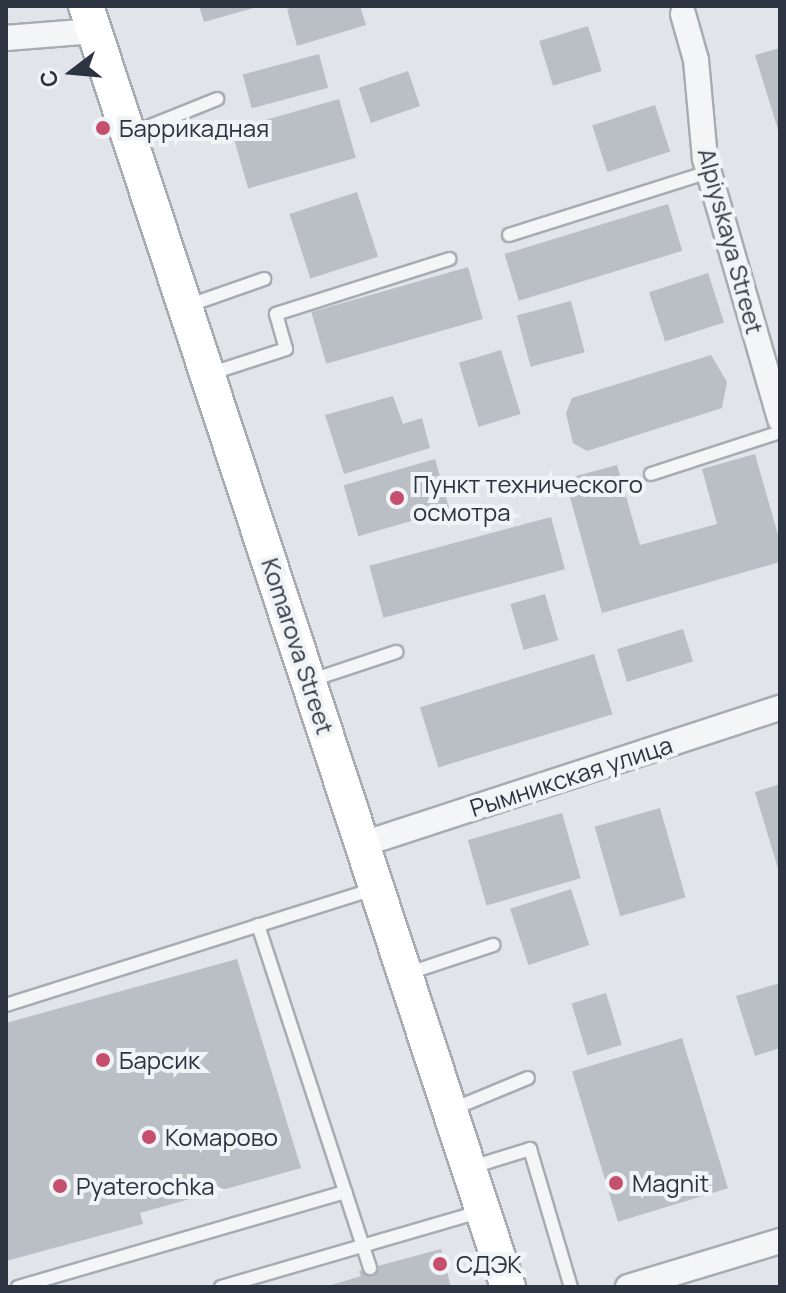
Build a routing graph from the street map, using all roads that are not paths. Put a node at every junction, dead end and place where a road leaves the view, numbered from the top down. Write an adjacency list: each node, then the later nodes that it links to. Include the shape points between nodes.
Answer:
1 (683, 14): 6 (street, Alpiyskaya Street, via 696,60)
2 (90, 19): 3 (street); 5 (street, Komarova Street)
3 (6, 38)
4 (217, 99): 5 (lane)
5 (130, 134): 10 (street, Komarova Street)
6 (709, 172): 7 (lane); 12 (street, Alpiyskaya Street)
7 (509, 235)
8 (449, 259): 11 (lane, via 276,314 286,349)
9 (264, 279): 10 (lane)
10 (187, 306): 11 (street, Komarova Street)
11 (209, 374): 16 (street, Komarova Street)
12 (780, 419)
13 (780, 432): 14 (lane)
14 (651, 474)
15 (396, 652): 16 (lane)
16 (309, 681): 18 (street, Komarova Street)
17 (780, 708): 18 (street, Рымникская улица)
18 (363, 844): 19 (street, Komarova Street)
19 (378, 888): 20 (lane); 22 (street, Komarova Street)
20 (258, 925): 23 (lane); 27 (lane)
21 (493, 945): 22 (lane)
22 (406, 974): 25 (street, Komarova Street)
23 (6, 1005)
24 (528, 1078): 25 (lane)
25 (450, 1110): 26 (street, Komarova Street)
26 (469, 1168): 28 (street, Komarova Street); 35 (lane, via 530,1149)
27 (346, 1192): 30 (lane); 32 (lane)
28 (483, 1211): 30 (lane); 34 (street, Komarova Street)
29 (780, 1241): 36 (street)
30 (363, 1246): 31 (lane); 33 (lane)
31 (370, 1268)
32 (18, 1287)
33 (221, 1287)
34 (508, 1287)
35 (571, 1287)
36 (628, 1287)

